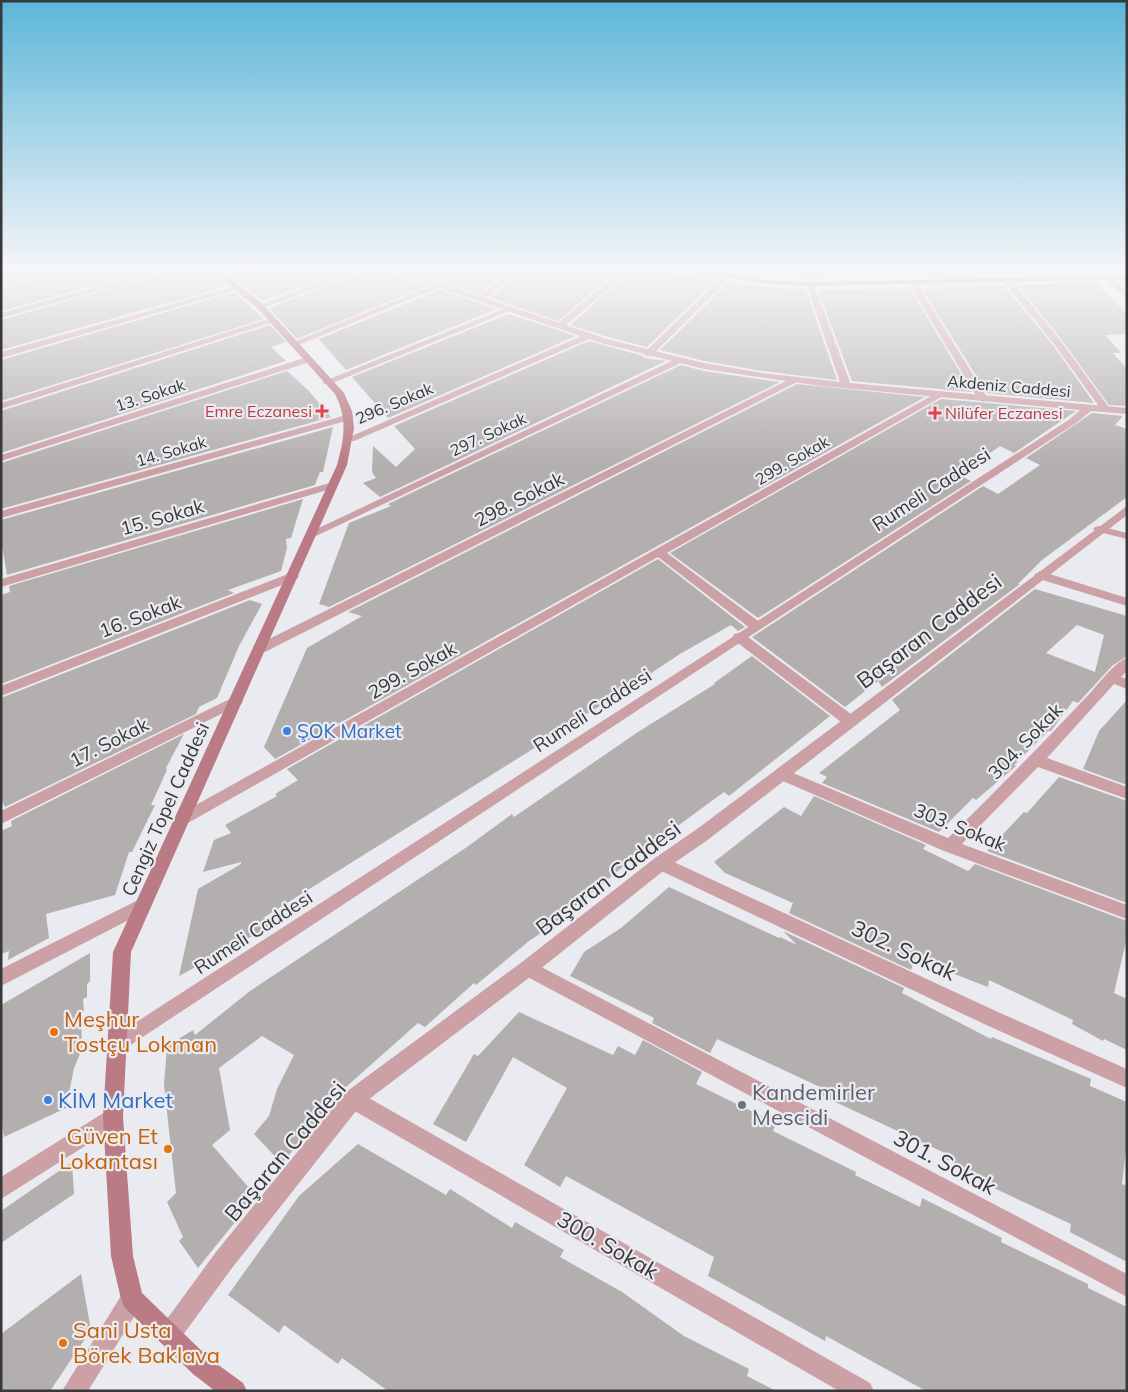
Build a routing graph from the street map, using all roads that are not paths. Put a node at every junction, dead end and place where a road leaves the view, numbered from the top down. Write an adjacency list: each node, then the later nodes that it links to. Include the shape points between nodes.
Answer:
1 (68, 336): 13 (street)
2 (224, 336): 21 (street)
3 (286, 336): 11 (main road, Cengiz Topel Caddesi)
4 (313, 336): 11 (street)
5 (443, 336): 17 (street)
6 (588, 336): 12 (street, Akdeniz Caddesi); 26 (street, 296. Sokak)
7 (667, 336): 12 (street)
8 (828, 336): 18 (street)
9 (945, 336): 20 (street)
10 (1052, 336): 23 (street)
11 (293, 344): 14 (main road, Cengiz Topel Caddesi)
12 (648, 354): 15 (street, Akdeniz Caddesi)
13 (1, 355)
14 (307, 360): 17 (main road, Cengiz Topel Caddesi); 27 (street, 13. Sokak)
15 (678, 361): 16 (street, Akdeniz Caddesi); 32 (street, 297. Sokak)
16 (794, 380): 18 (street, Akdeniz Caddesi); 41 (street, 298. Sokak)
17 (327, 382): 25 (main road, Cengiz Topel Caddesi, via 339,393)
18 (846, 386): 19 (street, Akdeniz Caddesi)
19 (940, 394): 20 (street, Akdeniz Caddesi); 34 (street, 299. Sokak)
20 (983, 399): 22 (street, Akdeniz Caddesi)
21 (1, 406)
22 (1088, 408): 23 (street, Akdeniz Caddesi); 39 (street, Rumeli Caddesi)
23 (1106, 410): 24 (street, Akdeniz Caddesi)
24 (1127, 411)
25 (350, 417): 26 (main road, Cengiz Topel Caddesi); 30 (street, 14. Sokak)
26 (350, 439): 28 (main road, Cengiz Topel Caddesi)
27 (1, 458)
28 (333, 485): 32 (main road, Cengiz Topel Caddesi); 37 (street, 15. Sokak)
29 (1127, 509): 31 (street, Başaran Caddesi)
30 (1, 514)
31 (1099, 529): 33 (street); 35 (street, Başaran Caddesi)
32 (312, 534): 36 (main road, Cengiz Topel Caddesi)
33 (1127, 536)
34 (660, 553): 39 (street); 52 (street, 299. Sokak)
35 (1040, 575): 38 (street); 47 (street, Başaran Caddesi)
36 (293, 576): 41 (main road, Cengiz Topel Caddesi); 45 (street, 16. Sokak)
37 (1, 583)
38 (1127, 602)
39 (756, 626): 40 (street, Rumeli Caddesi)
40 (739, 637): 47 (street); 59 (street, Rumeli Caddesi)
41 (260, 649): 46 (main road, Cengiz Topel Caddesi)
42 (1127, 662): 43 (street, 304. Sokak)
43 (1111, 678): 44 (street); 48 (street, 304. Sokak)
44 (1127, 684)
45 (1, 690)
46 (236, 701): 51 (street, 17. Sokak); 52 (main road, Cengiz Topel Caddesi)
47 (850, 720): 49 (street, Başaran Caddesi)
48 (1036, 760): 50 (street); 53 (street, 304. Sokak)
49 (781, 774): 53 (street, 303. Sokak); 54 (street, Başaran Caddesi)
50 (1127, 793)
51 (1, 818)
52 (183, 819): 55 (main road, Cengiz Topel Caddesi)
53 (950, 846): 56 (street, 303. Sokak)
54 (662, 863): 57 (street, Başaran Caddesi); 60 (street, 302. Sokak)
55 (144, 904): 58 (street); 59 (main road, Cengiz Topel Caddesi, via 122,952)
56 (1127, 912)
57 (528, 968): 61 (street, Başaran Caddesi); 64 (street, 301. Sokak)
58 (1, 978)
59 (117, 1045): 62 (main road, Cengiz Topel Caddesi)
60 (1127, 1079)
61 (353, 1099): 66 (street, Başaran Caddesi, via 224,1260); 69 (street, 300. Sokak)
62 (113, 1117): 63 (street); 65 (main road, Cengiz Topel Caddesi, via 122,1256)
63 (1, 1189)
64 (1127, 1286)
65 (132, 1299): 66 (main road); 67 (street)
66 (169, 1335): 68 (main road)
67 (74, 1391)
68 (235, 1391)
69 (862, 1391)

